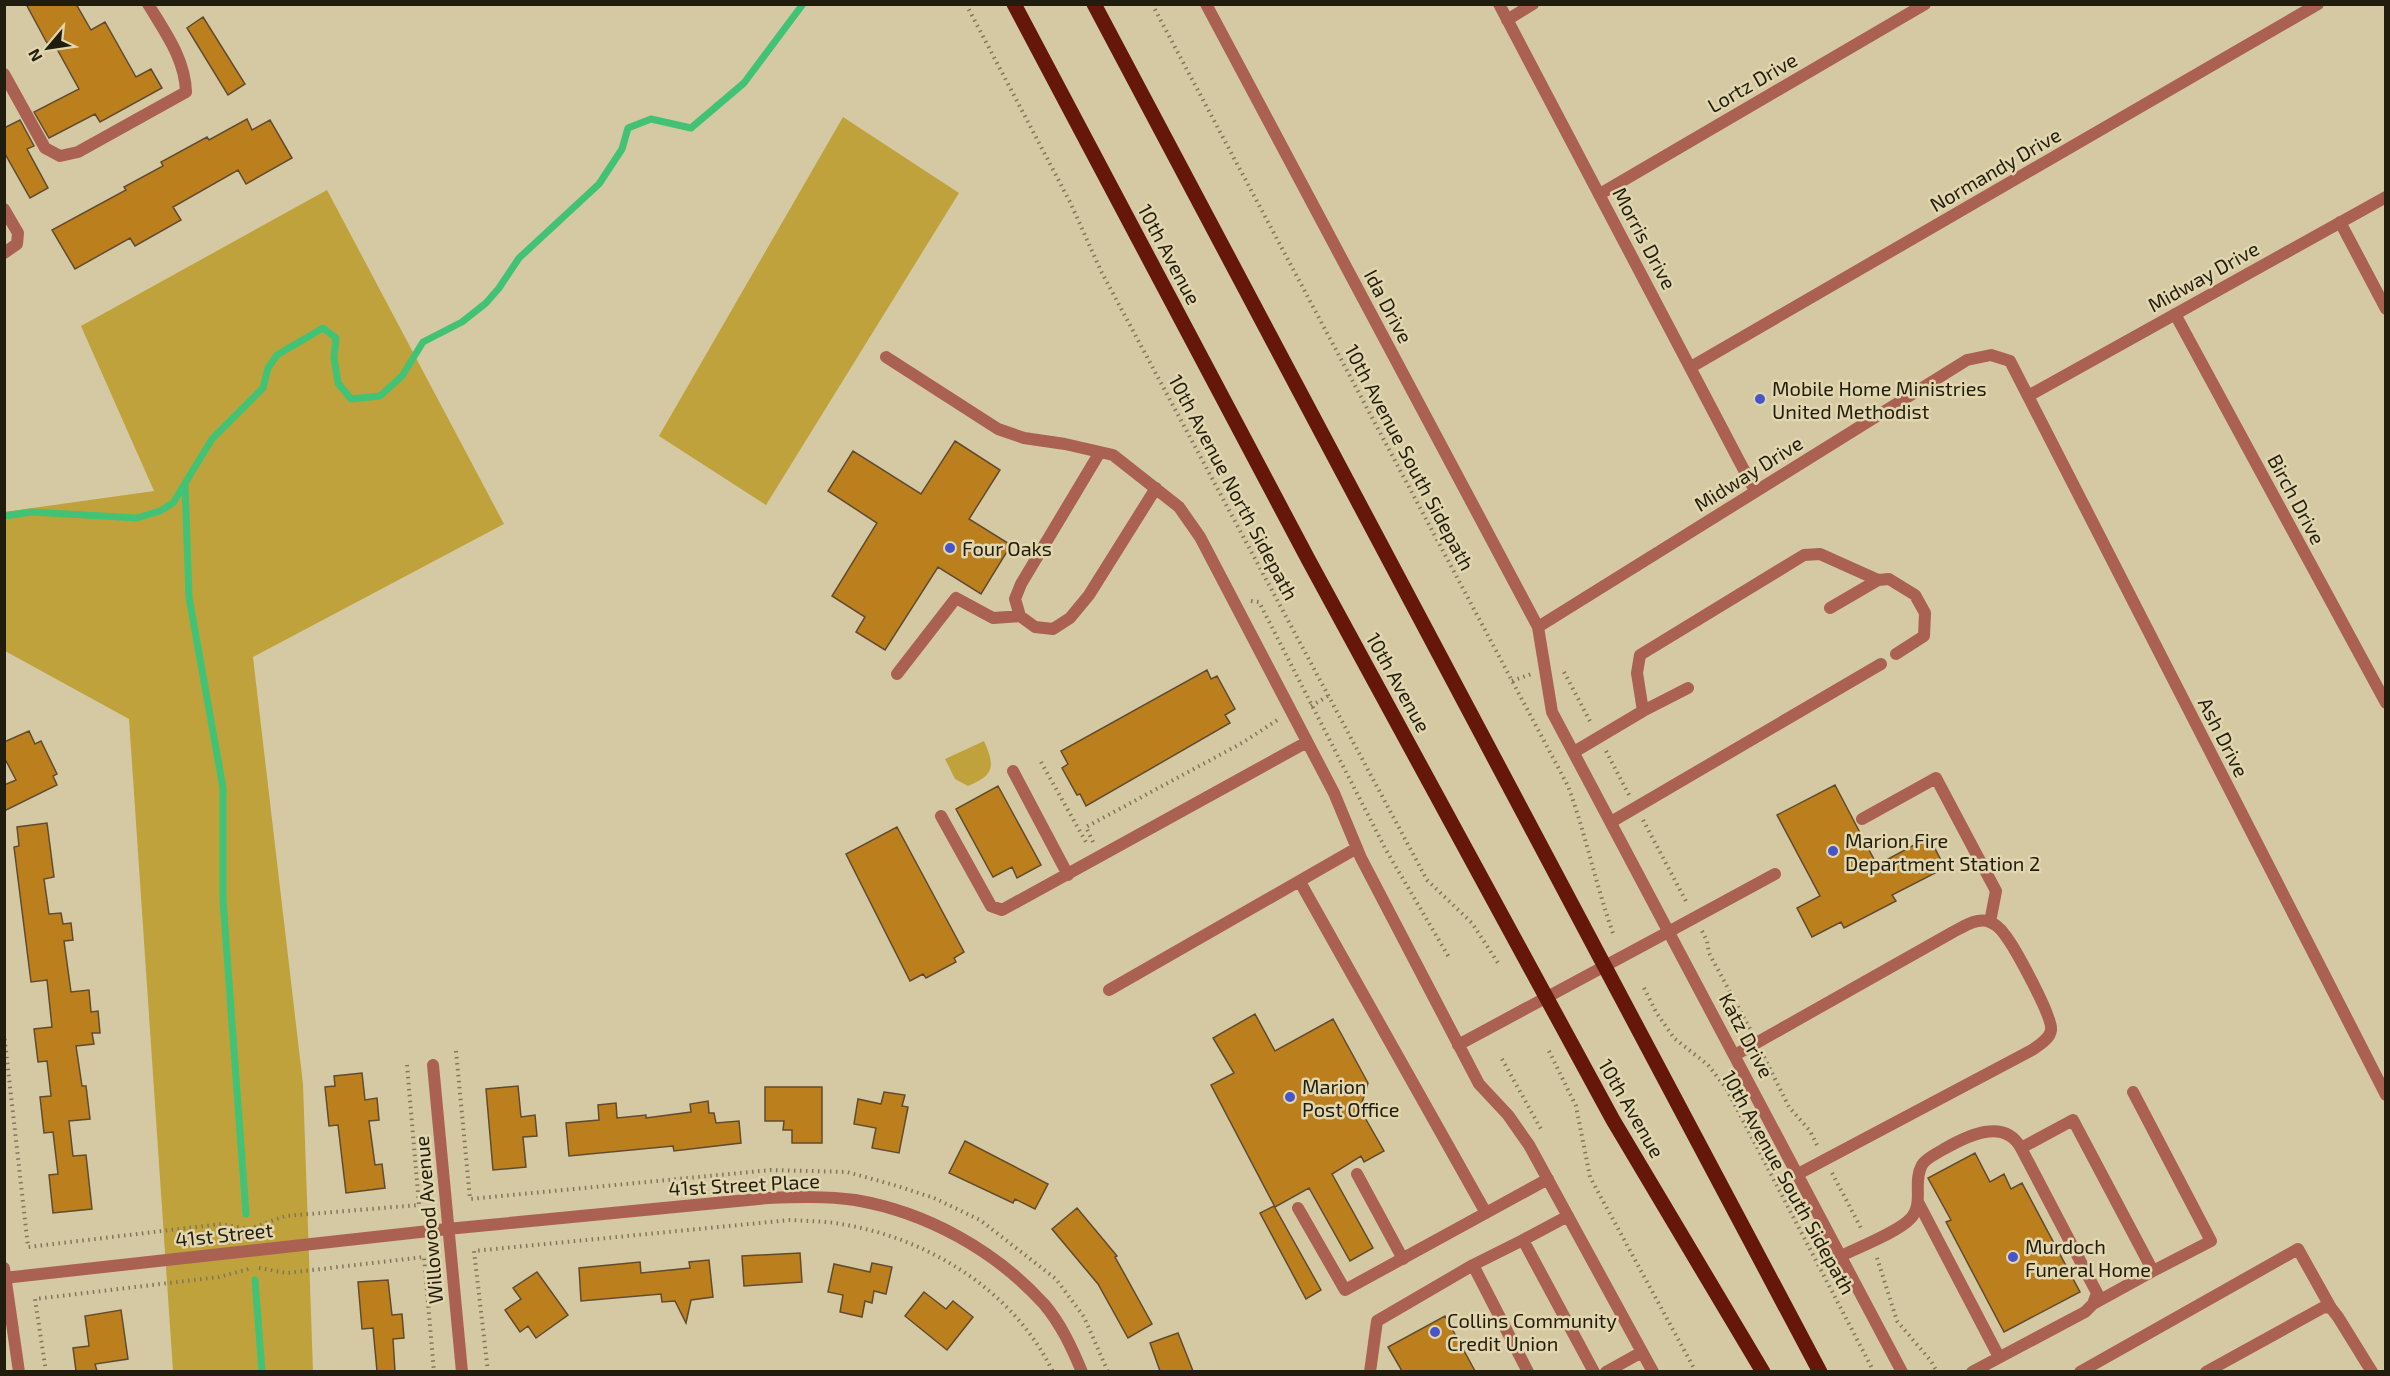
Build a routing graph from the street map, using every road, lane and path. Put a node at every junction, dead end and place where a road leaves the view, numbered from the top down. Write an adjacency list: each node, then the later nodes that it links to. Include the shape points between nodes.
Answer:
1 (148, 4): 12 (street, via 181,60 186,92 78,152 60,156 45,148)
2 (966, 4): 36 (path, 10th Avenue North Sidepath, via 1070,202 1101,271)
3 (1014, 4): 63 (main road, 10th Avenue, via 1308,559)
4 (1094, 4): 60 (main road, 10th Avenue)
5 (1152, 4): 57 (path, 10th Avenue South Sidepath, via 1568,786)
6 (1206, 4): 30 (street, Ida Drive)
7 (1499, 4): 11 (street, Morris Drive)
8 (1533, 4): 11 (street)
9 (1925, 4): 13 (street, Lortz Drive)
10 (2318, 4): 21 (street, Normandy Drive)
11 (1507, 20): 13 (street, Morris Drive)
12 (4, 74)
13 (1600, 194): 21 (street, Morris Drive)
14 (2385, 197): 16 (street, Midway Drive)
15 (4, 209): 17 (street, via 18,233 17,244)
16 (2340, 222): 18 (street); 19 (street, Midway Drive)
17 (4, 253)
18 (2385, 309)
19 (2175, 314): 22 (street, Midway Drive); 37 (street, Birch Drive)
20 (886, 357): 23 (street, via 998,429 1024,438)
21 (1691, 367): 25 (street, Morris Drive)
22 (2028, 396): 25 (street, Midway Drive, via 2010,361 1991,355 1967,360); 72 (street, Ash Drive)
23 (1100, 452): 24 (street, via 1113,455); 29 (street, via 1021,584 1015,598)
24 (1156, 488): 27 (street, via 1179,507 1200,537); 29 (street, via 1089,595 1070,618 1053,629 1035,627)
25 (1755, 491): 30 (street, Midway Drive)
26 (1878, 580): 28 (street); 31 (street, via 1889,579 1915,595 1925,613 1924,636); 39 (street, via 1820,554 1804,555 1640,655 1636,674)
27 (1235, 608): 38 (path, via 1250,600 1259,602); 40 (street)
28 (1830, 608)
29 (1020, 616): 34 (street, via 993,618 956,598)
30 (1538, 627): 43 (street, via 1552,712)
31 (1896, 654)
32 (1560, 664): 41 (path)
33 (1881, 664): 46 (street)
34 (897, 674)
35 (1688, 688): 39 (street)
36 (1328, 696): 38 (path); 59 (path, 10th Avenue North Sidepath, via 1427,880 1472,923)
37 (2385, 703)
38 (1311, 705): 40 (path); 58 (path, via 1386,850)
39 (1643, 711): 41 (street)
40 (1292, 714): 42 (street); 44 (path, via 1086,827 1094,842 1087,845)
41 (1599, 737): 43 (street); 46 (path)
42 (1307, 742): 50 (street); 52 (street)
43 (1574, 752): 49 (street)
44 (1041, 762)
45 (1013, 771): 52 (street)
46 (1637, 808): 49 (street); 54 (path)
47 (941, 816): 52 (street, via 991,906 1002,910)
48 (1862, 819): 55 (street, via 1936,778 1996,891)
49 (1611, 822): 56 (street)
50 (1357, 848): 53 (street); 66 (street)
51 (1775, 874): 54 (street)
52 (1068, 875)
53 (1300, 882): 62 (street); 80 (street)
54 (1695, 917): 56 (street); 65 (path, via 1709,953)
55 (1990, 922): 65 (street, via 1976,922 1953,932); 74 (street, via 2005,934 2050,1020 2051,1032 2046,1040)
56 (1670, 931): 60 (street); 68 (street, Katz Drive)
57 (1614, 936)
58 (1450, 959)
59 (1500, 966)
60 (1604, 967): 63 (street); 108 (main road, 10th Avenue)
61 (1644, 988): 109 (path, 10th Avenue South Sidepath, via 1674,1038 1708,1065 1726,1088)
62 (1109, 990)
63 (1547, 997): 66 (street); 107 (main road, 10th Avenue, via 1614,1120)
64 (4, 1033): 69 (path, via 28,1246 221,1224 249,1229 285,1216 419,1205)
65 (1757, 1043): 68 (street); 74 (path, via 1789,1107 1810,1131)
66 (1458, 1045): 77 (street, via 1479,1084 1508,1115)
67 (1549, 1051): 106 (path, via 1576,1106 1590,1177)
68 (1735, 1055): 76 (street, Katz Drive)
69 (407, 1065)
70 (433, 1065): 82 (street, Willowood Avenue)
71 (2133, 1092): 88 (street, via 2211,1241)
72 (2385, 1095)
73 (2021, 1148): 78 (street, via 2011,1135 1998,1130 1963,1139 1924,1162); 88 (street, via 2073,1120); 90 (street, via 2097,1293)
74 (1826, 1160): 76 (street); 84 (path)
75 (1357, 1174): 86 (street)
76 (1798, 1174): 85 (street, Katz Drive)
77 (1548, 1179): 80 (street); 81 (street)
78 (1918, 1202): 84 (street, via 1911,1218); 93 (street)
79 (1299, 1208): 86 (street, via 1345,1290)
80 (1486, 1213): 86 (street)
81 (1568, 1216): 83 (street); 92 (street)
82 (447, 1229): 89 (street, 41st Street); 97 (street, Willowood Avenue); 100 (street, 41st Street Place, via 768,1198 855,1200 951,1231 987,1255 1045,1305)
83 (1522, 1240): 87 (street); 103 (street)
84 (1869, 1242): 85 (street); 111 (path, via 1879,1261 1897,1321)
85 (1841, 1257): 110 (street, Katz Drive)
86 (1403, 1259)
87 (1473, 1265): 101 (street, via 1377,1320); 102 (street)
88 (2153, 1271): 90 (street)
89 (5, 1275): 94 (street)
90 (2093, 1304): 93 (street, via 2085,1312)
91 (2331, 1308): 113 (street, via 2298,1249); 114 (street, via 2313,1312); 115 (street)
92 (1642, 1352): 104 (street); 105 (street)
93 (1999, 1357): 112 (street)
94 (19, 1371)
95 (46, 1371): 96 (path, via 35,1299 219,1278 256,1267 287,1273 424,1257)
96 (434, 1371)
97 (462, 1371)
98 (488, 1371): 99 (path, via 474,1251 790,1220 836,1223 918,1245 973,1277 1012,1310)
99 (1053, 1371)
100 (1082, 1371)
101 (1370, 1371)
102 (1528, 1371)
103 (1594, 1371)
104 (1606, 1371)
105 (1653, 1371)
106 (1696, 1371)
107 (1763, 1371)
108 (1820, 1371)
109 (1874, 1371)
110 (1902, 1371)
111 (1937, 1371)
112 (1972, 1371)
113 (2080, 1371)
114 (2206, 1371)
115 (2372, 1371)

